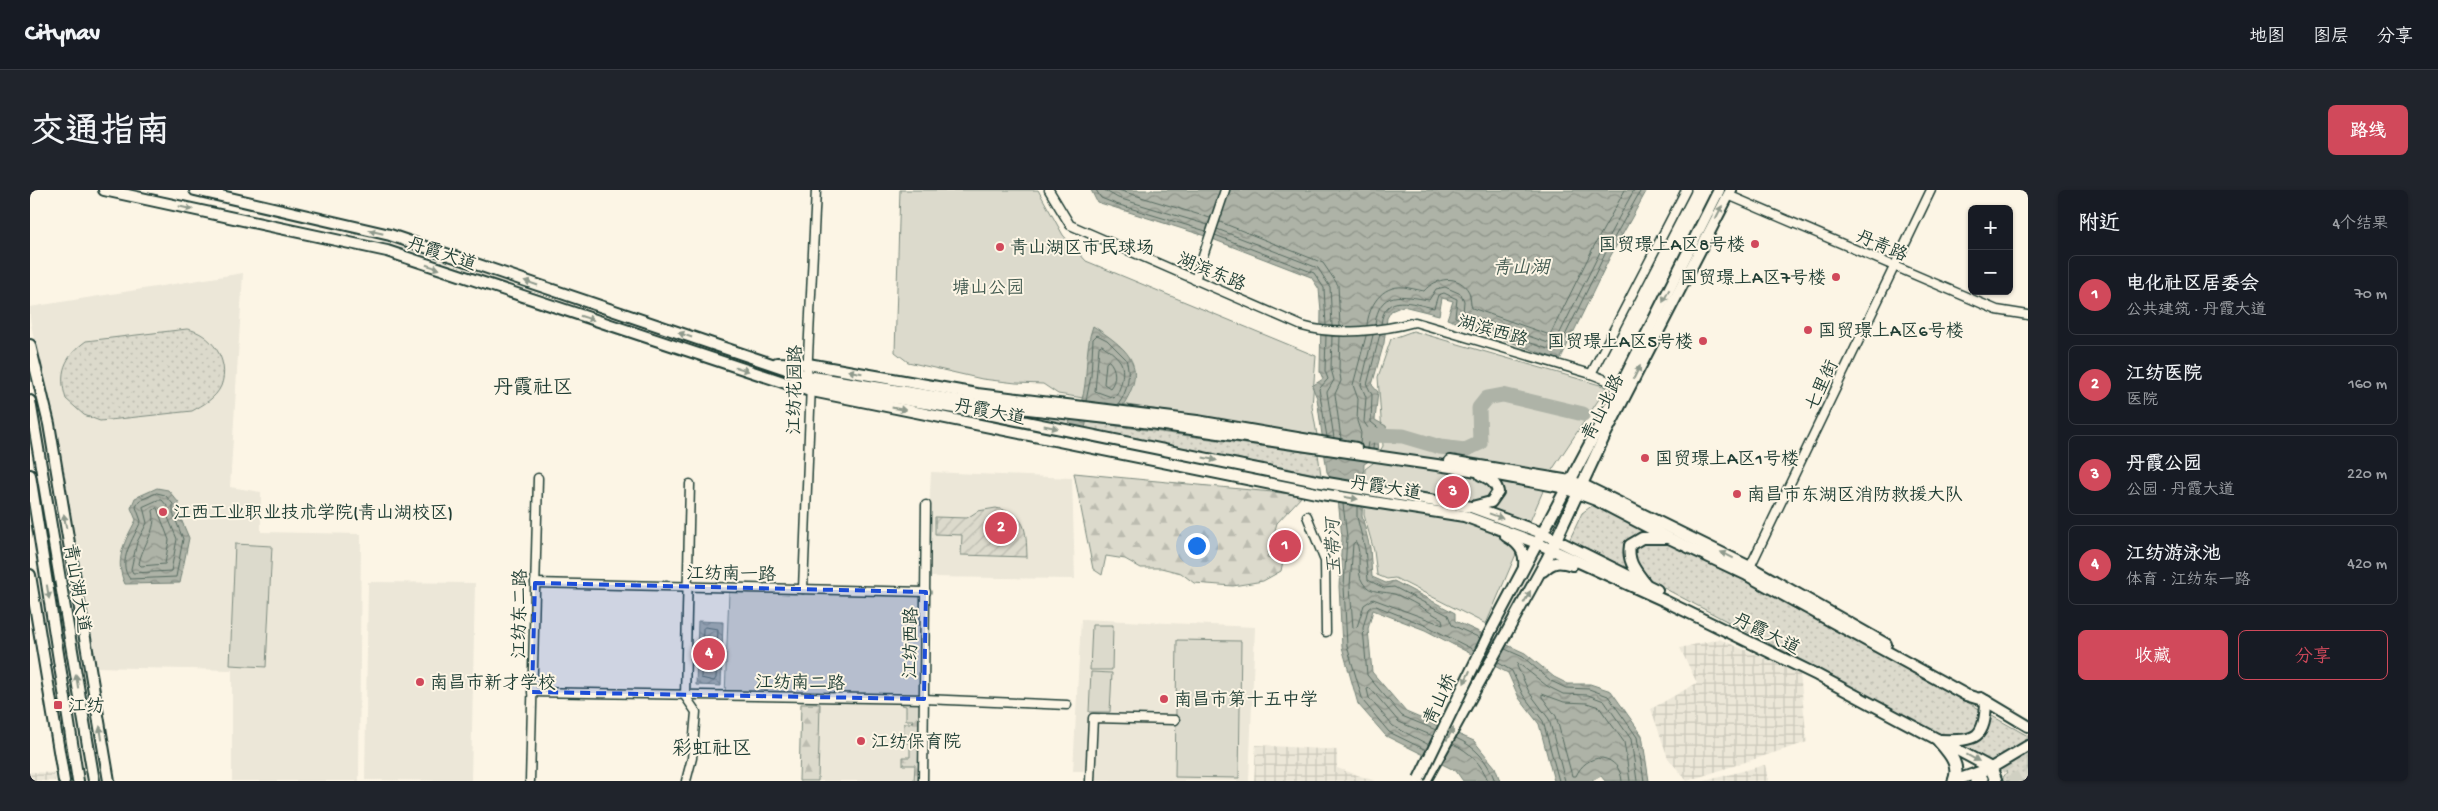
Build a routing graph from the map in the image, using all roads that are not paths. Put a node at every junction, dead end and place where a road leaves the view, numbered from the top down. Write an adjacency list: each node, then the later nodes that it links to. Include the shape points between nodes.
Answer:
1 (104, 190): 17 (main road, 丹霞大道, one-way to 17, via 387,251 761,375)
2 (195, 190): 14 (main road, 丹霞大道, one-way to 2, via 390,235)
3 (816, 190): 15 (street, 江纺花园路)
4 (1049, 190): 10 (street, 湖滨东路, via 1070,226)
5 (1225, 190): 10 (street)
6 (1686, 190): 16 (street)
7 (1931, 190): 9 (street, 七里街)
8 (1726, 192): 9 (street, 丹青路); 18 (main road, 青山北路)
9 (1894, 266): 11 (street, 丹青路, via 1997,310); 40 (street, 七里街)
10 (1195, 280): 12 (street, 湖滨东路, via 1317,330)
11 (2028, 315)
12 (1387, 330): 16 (street, 湖滨西路, via 1416,322)
13 (30, 345): 67 (main road, one-way to 13, via 49,424)
14 (764, 362): 15 (main road, 丹霞大道); 17 (main road, 丹霞大道)
15 (808, 364): 17 (street, 江纺花园路); 20 (main road, 丹霞大道, one-way to 15, via 1197,421 977,394)
16 (1592, 374): 18 (street, 湖滨西路)
17 (809, 384): 20 (main road, 丹霞大道); 33 (main road, 丹霞大道, one-way to 33, via 978,412 1321,482); 35 (main road, 丹霞大道, one-way to 35, via 1321,494 1464,516); 48 (street, 江纺花园路)
18 (1625, 387): 21 (main road, 青山北路); 23 (main road, 青山北路)
19 (30, 401): 66 (main road, 青山湖大道, one-way to 19)
20 (1319, 445): 22 (main road, 丹霞大道)
21 (1585, 454): 26 (main road, via 1567,471); 29 (main road, 青山北路)
22 (1378, 455): 24 (main road, 丹霞大道); 26 (main road, 丹霞大道, via 1471,463)
23 (1596, 455): 30 (main road, 青山北路); 31 (main road, via 1592,481 1597,490)
24 (1471, 470): 29 (main road, 丹霞大道); 33 (main road, via 1493,482 1498,492 1491,502)
25 (30, 475): 65 (main road, 青山湖大道, one-way to 65)
26 (1545, 476): 29 (main road, 丹霞大道)
27 (538, 478): 45 (street, 江纺东二路)
28 (690, 484): 47 (street)
29 (1568, 485): 30 (main road, 丹霞大道); 36 (main road, 青山北路)
30 (1581, 489): 31 (main road, 丹霞大道); 37 (main road, 丹霞大道); 39 (main road, 青山北路)
31 (1609, 498): 40 (main road, 丹霞大道, one-way to 31)
32 (926, 505): 49 (street, 江纺西路)
33 (1471, 507): 36 (main road, 丹霞大道, one-way to 36)
34 (1306, 516): 50 (street, via 1325,561)
35 (1490, 526): 38 (main road, 丹霞大道); 42 (main road, via 1517,543 1525,558)
36 (1542, 533): 38 (main road, 青山北路); 39 (main road, 丹霞大道)
37 (1669, 538): 46 (main road, via 1642,538 1630,545 1632,566); 56 (main road, 丹霞大道, via 1746,575 1966,696)
38 (1537, 543): 39 (main road, 丹霞大道); 42 (main road, 青山北路)
39 (1554, 545): 41 (main road, 丹霞大道); 44 (main road, 青山北路); 46 (main road, 丹霞大道)
40 (1750, 567): 56 (main road, 丹霞大道)
41 (1598, 571): 44 (main road, via 1560,562 1548,566); 60 (main road, 丹霞大道, via 1817,675)
42 (1524, 572): 51 (main road, 青山北路)
43 (30, 574): 64 (main road)
44 (1537, 578): 52 (main road, 青山北路, one-way to 44)
45 (535, 583): 47 (street, 江纺南一路); 53 (street, 江纺东二路)
46 (1646, 585): 60 (main road, 丹霞大道, via 1817,671)
47 (687, 588): 48 (street, 江纺南一路); 54 (street)
48 (803, 590): 49 (street, 江纺南一路)
49 (926, 592): 55 (street, 江纺西路)
50 (1326, 632)
51 (1489, 634): 63 (main road, 青山桥, one-way to 63, bridge)
52 (1504, 639): 63 (main road, 青山桥, one-way to 52)
53 (532, 692): 54 (street, 江纺南二路); 68 (street, 江纺东二路)
54 (685, 696): 55 (street, 江纺南二路); 69 (street, via 696,712 692,758)
55 (924, 699): 57 (street, 江纺南二路); 70 (street, 江纺西路)
56 (1986, 701): 59 (main road, 丹霞大道); 60 (main road, via 1984,727 1975,737 1962,741)
57 (1067, 704)
58 (1175, 720): 71 (street, via 1093,718)
59 (2028, 726)
60 (1941, 740): 62 (main road, 丹霞大道, one-way to 62); 72 (highway, via 1954,762)
61 (2028, 746): 62 (main road)
62 (1992, 768): 72 (main road); 73 (highway)
63 (1422, 780)
64 (64, 781)
65 (78, 781)
66 (94, 781)
67 (109, 781)
68 (530, 781)
69 (686, 781)
70 (923, 781)
71 (1090, 781)
72 (1954, 781)
73 (1996, 781)

